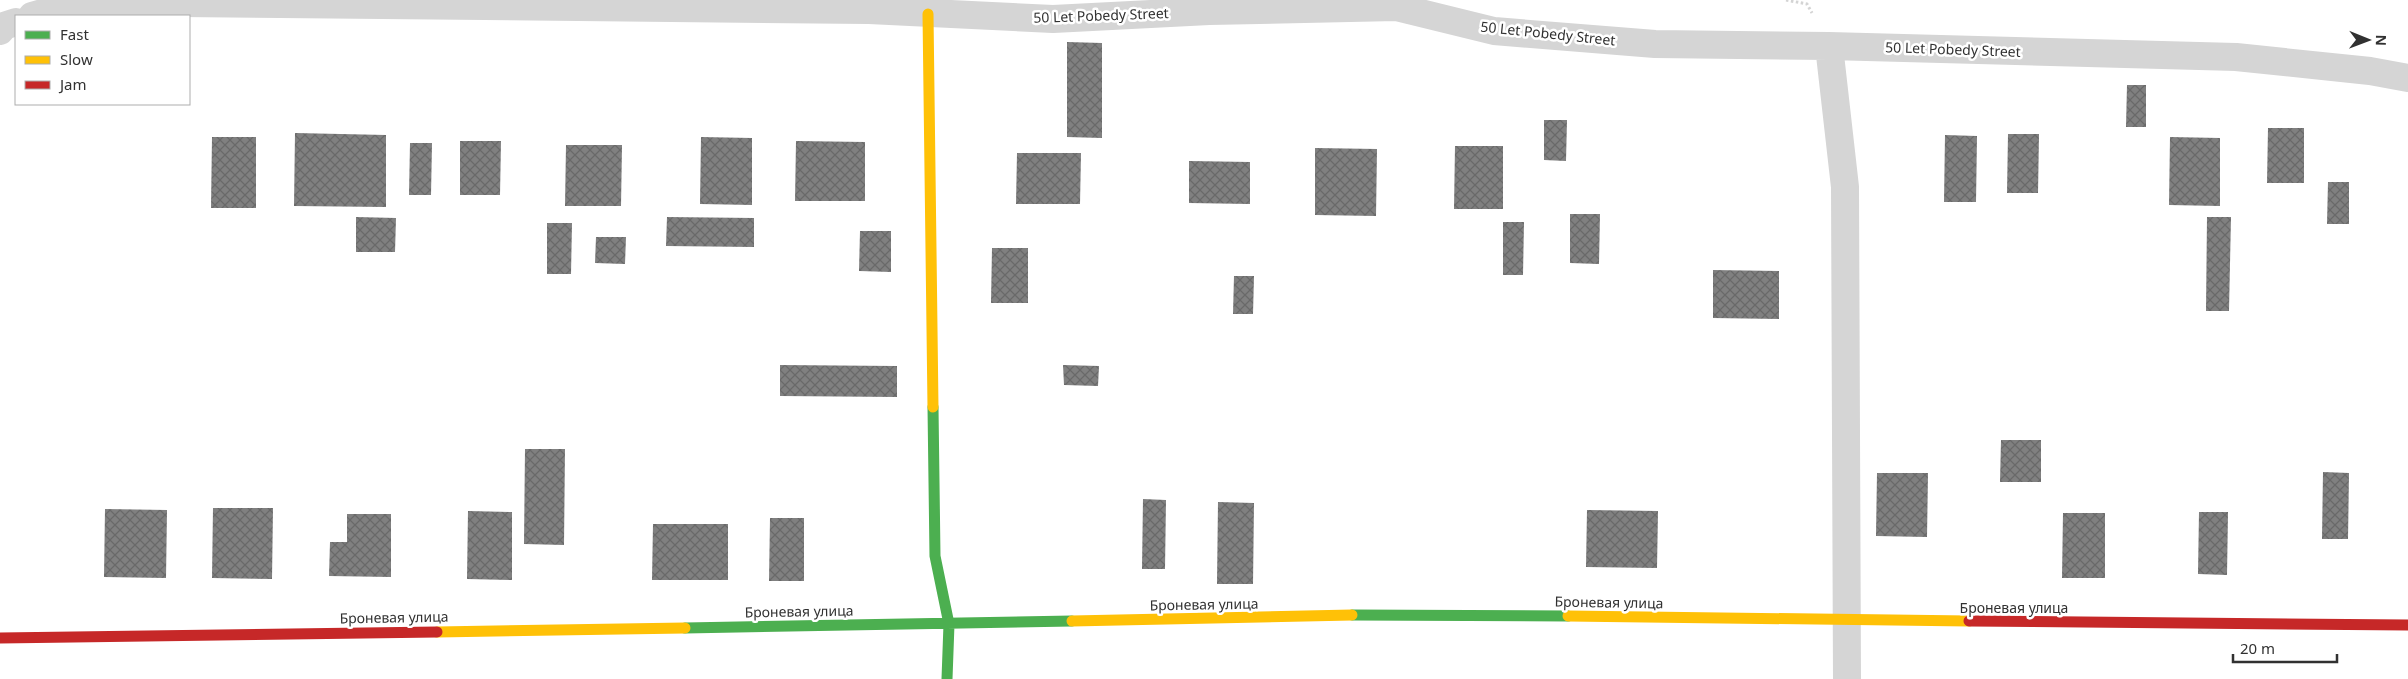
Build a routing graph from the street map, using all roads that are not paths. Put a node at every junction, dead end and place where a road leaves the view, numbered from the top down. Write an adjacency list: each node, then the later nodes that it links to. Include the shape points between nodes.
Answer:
1 (862, 5): 2 (street, 50 Let Pobedy Street); 3 (street, 50 Let Pobedy Street, via 80,2)
2 (928, 14): 4 (street, 50 Let Pobedy Street, via 1053,19 1209,11 1396,7 1503,31 1655,44); 7 (street, via 936,556)
3 (35, 15)
4 (1829, 46): 5 (street, 50 Let Pobedy Street, via 2236,57); 6 (street, via 1845,188)
5 (2408, 78)
6 (1846, 620): 7 (street, Броневая улица, via 1415,614); 8 (street, Броневая улица); 11 (street)
7 (949, 624): 9 (street, Броневая улица); 10 (street)
8 (2408, 625)
9 (0, 638)
10 (947, 679)
11 (1847, 679)

